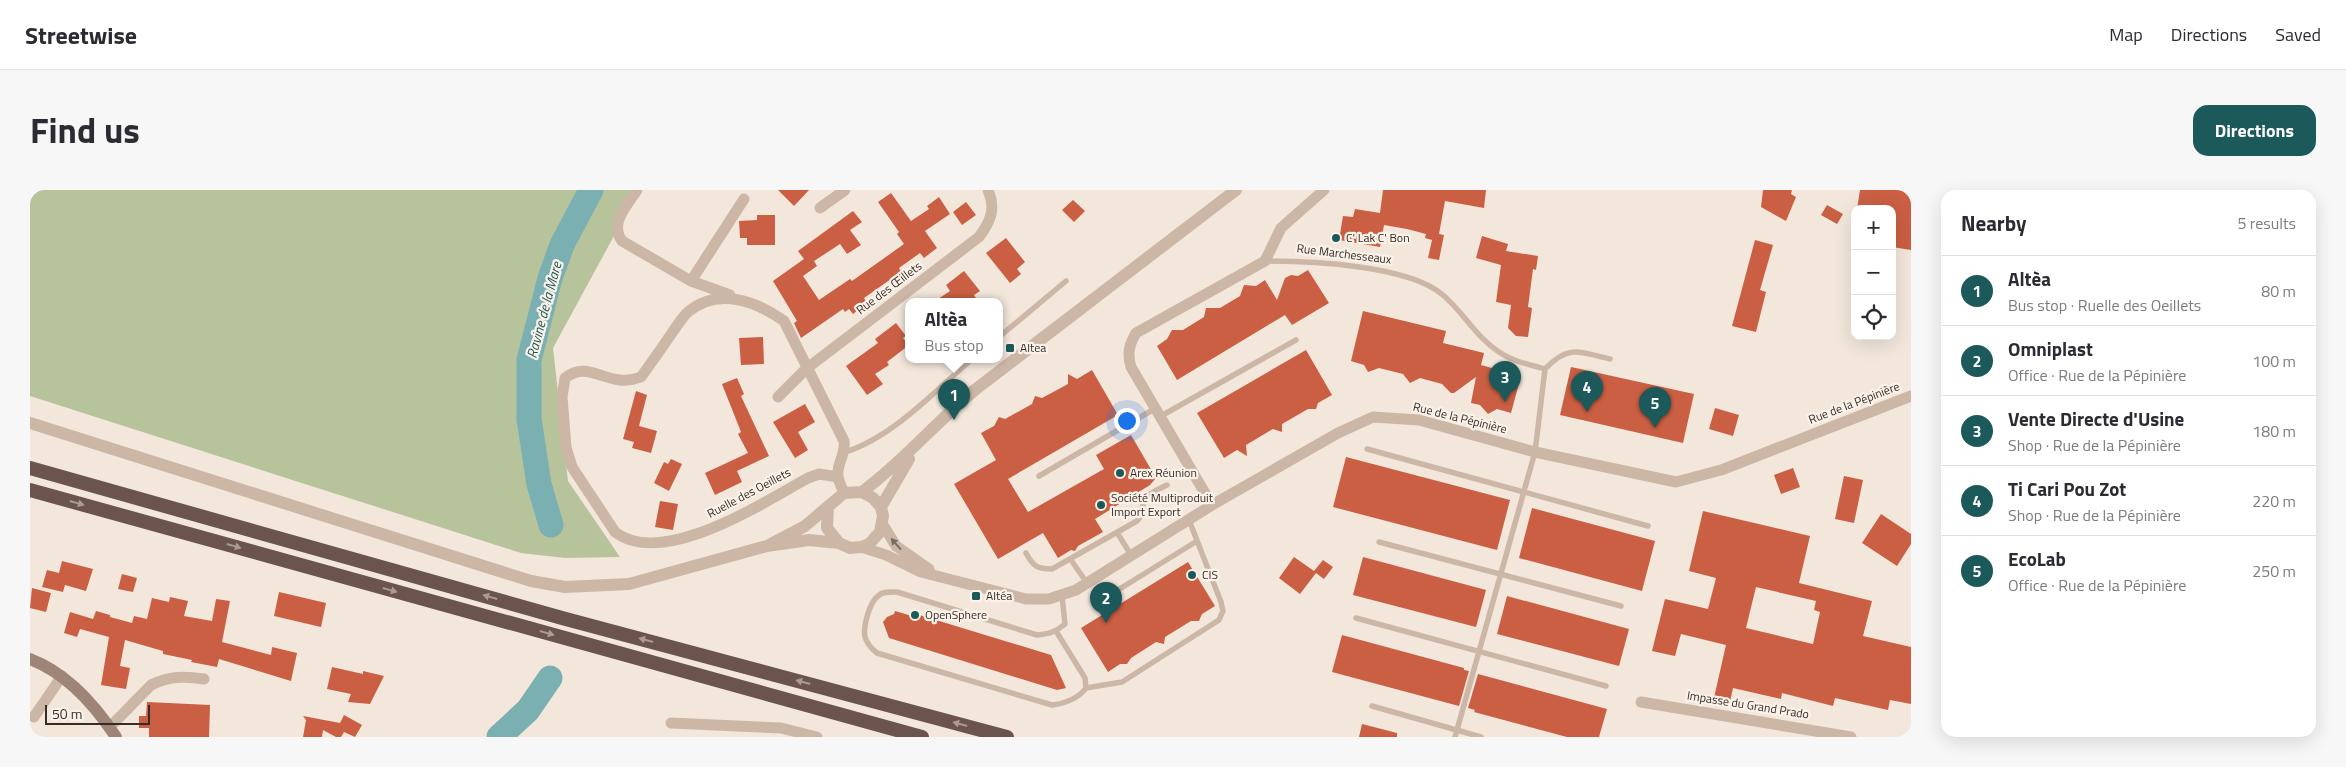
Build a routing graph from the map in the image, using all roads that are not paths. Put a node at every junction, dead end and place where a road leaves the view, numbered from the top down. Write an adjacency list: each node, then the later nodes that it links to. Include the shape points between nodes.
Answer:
1 (637, 190): 9 (street, Ruelle des Oeillets, via 618,220 617,235)
2 (845, 190): 7 (street)
3 (988, 190): 16 (street, Rue des Œillets, via 992,209 988,225 979,237)
4 (1236, 190): 22 (street, via 976,389 953,408)
5 (1324, 190): 8 (street, via 1280,228)
6 (744, 199): 9 (street)
7 (820, 208)
8 (1265, 261): 17 (lane, Rue Marchesseaux, via 1316,262 1391,272 1418,282 1442,294 1500,353); 20 (street, via 1136,333 1129,345 1131,367)
9 (691, 281): 11 (street, Ruelle des Oeillets)
10 (1066, 281): 12 (lane)
11 (743, 300): 16 (street, Ruelle des Oeillets, via 766,308 784,321); 29 (street, Ruelle des Oeillets, via 721,298 687,312 641,377 628,382 579,370 565,378 566,447 572,467 615,532 625,540 640,542 673,540 714,528 808,478 819,474)
12 (1003, 333)
13 (1296, 340): 20 (lane)
14 (1610, 359): 17 (lane, via 1568,352 1558,356)
15 (967, 363): 24 (lane, via 896,424 862,447)
16 (806, 369): 19 (street, Rue des Œillets); 24 (street, Ruelle des Oeillets, via 844,441)
17 (1545, 370): 25 (lane)
18 (1911, 396): 25 (street, Rue de la Pépinière, via 1720,470 1676,482)
19 (778, 397)
20 (1158, 412): 28 (lane); 36 (street)
21 (30, 423): 46 (street, via 531,581 565,587 628,584)
22 (917, 447): 34 (street); 38 (street)
23 (1367, 449): 33 (lane)
24 (845, 452): 29 (street)
25 (1535, 452): 33 (lane); 36 (street, Rue de la Pépinière, via 1419,420 1373,417 1338,433)
26 (30, 463): 31 (highway)
27 (30, 468): 31 (highway)
28 (1039, 476)
29 (838, 477): 35 (street)
30 (1167, 485): 42 (lane, via 1147,497 1140,518)
31 (102, 488): 74 (highway, one-way to 31, via 562,618)
32 (30, 490): 73 (highway, one-way to 73)
33 (1524, 491): 41 (lane); 51 (lane)
34 (862, 492): 35 (street); 38 (street)
35 (844, 493): 37 (street)
36 (1212, 505): 39 (street, Rue de la Pépinière)
37 (828, 508): 45 (street, via 827,528); 46 (street, via 805,526)
38 (881, 508): 40 (street)
39 (1190, 520): 43 (lane); 49 (street, Rue de la Pépinière)
40 (883, 525): 47 (street, via 875,539); 52 (street, one-way to 40, via 896,546)
41 (1648, 526)
42 (1118, 534): 49 (lane); 50 (lane)
43 (1197, 541): 54 (lane); 64 (lane, via 1221,602 1223,611 1219,620 1122,682)
44 (1379, 542): 51 (lane)
45 (839, 543): 46 (street, via 808,540); 47 (street, via 850,548)
46 (767, 546)
47 (861, 547): 52 (street, Rue de la Pépinière, via 921,572)
48 (1026, 553): 50 (lane, via 1032,565 1041,569 1052,569)
49 (1131, 555): 53 (street, Rue de la Pépinière)
50 (1071, 560): 53 (lane)
51 (1501, 574): 56 (lane); 59 (lane)
52 (944, 577): 55 (street, Rue de la Pépinière, via 1026,598)
53 (1087, 583): 55 (street, Rue de la Pépinière)
54 (1110, 595)
55 (1062, 596): 58 (lane, via 1065,624)
56 (1621, 606)
57 (1356, 618): 59 (lane)
58 (1056, 632): 64 (lane, via 1085,678); 64 (lane, via 1037,635 897,592 878,595 865,628 868,643 877,653 1042,703 1060,704 1082,694)
59 (1479, 653): 63 (lane); 71 (lane)
60 (30, 659): 61 (main road)
61 (62, 676): 67 (street); 69 (main road, via 95,708)
62 (204, 679): 69 (street, via 186,676 151,685)
63 (1606, 686)
64 (1086, 688)
65 (1641, 702): 76 (street, Impasse du Grand Prado)
66 (1372, 706): 71 (lane)
67 (34, 717)
68 (671, 723): 70 (street)
69 (113, 732)
70 (780, 733): 72 (street)
71 (1456, 734): 75 (lane)
72 (817, 737)
73 (922, 737)
74 (1007, 737)
75 (1480, 737)
76 (1851, 737)

